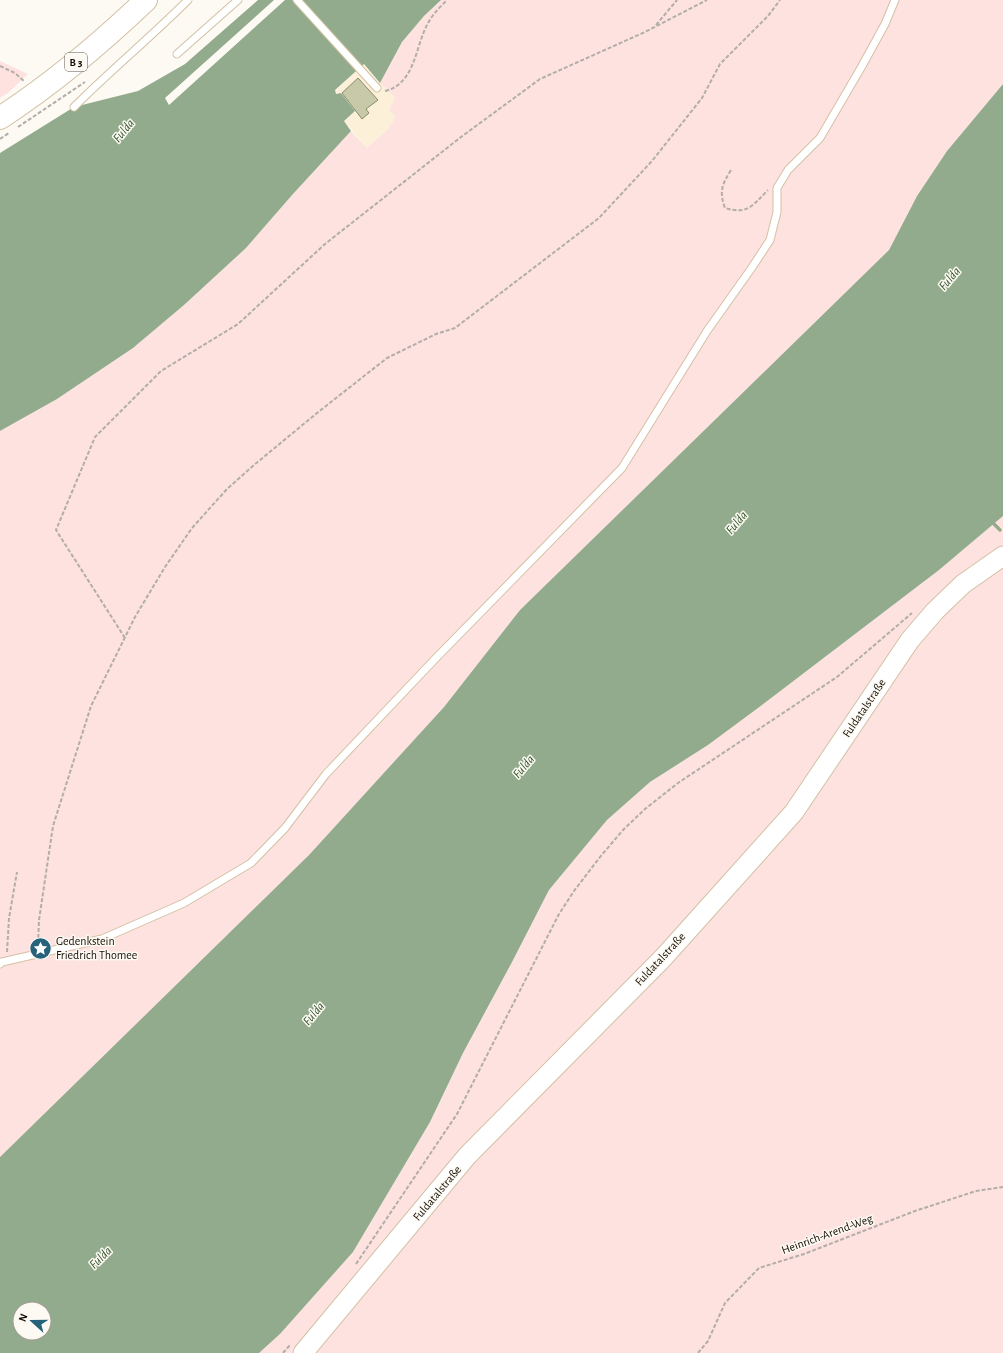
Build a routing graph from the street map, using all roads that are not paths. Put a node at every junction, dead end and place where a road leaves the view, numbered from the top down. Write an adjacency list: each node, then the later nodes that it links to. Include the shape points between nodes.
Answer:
1 (146, 0): 9 (main road, B 3, via 99,43)
2 (188, 0): 8 (lane)
3 (238, 0): 6 (lane)
4 (296, 0): 7 (lane)
5 (896, 0): 11 (lane, via 862,66 820,138 788,170 777,188 777,212 770,240 707,331 622,468 326,774 285,828 251,864 184,903 102,939)
6 (177, 54)
7 (377, 88)
8 (74, 107)
9 (0, 118)
10 (1003, 556): 12 (main road, Fuldatalstraße, via 963,584 935,611 910,640 794,812 663,958 467,1156)
11 (3, 963)
12 (303, 1353)

